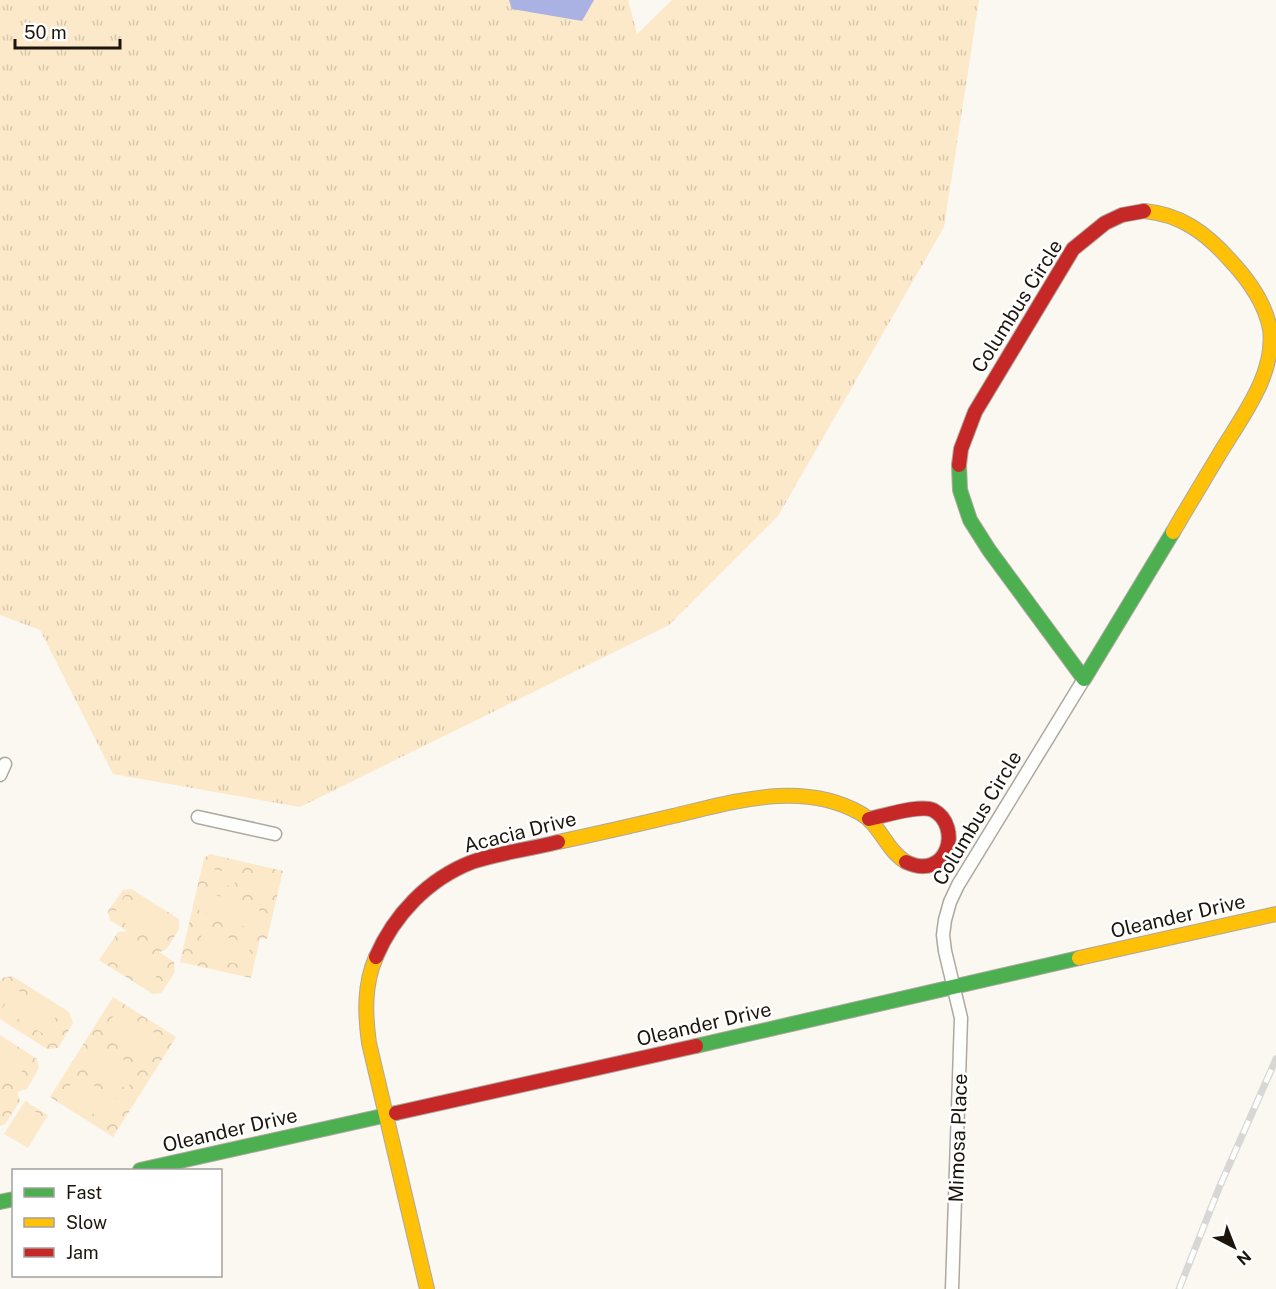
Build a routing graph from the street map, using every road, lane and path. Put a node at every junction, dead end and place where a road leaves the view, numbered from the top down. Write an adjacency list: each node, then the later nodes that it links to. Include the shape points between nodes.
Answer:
1 (1084, 679): 1 (street, Columbus Circle, via 1255,394 1270,354 1267,317 1245,279 1199,231 1156,212 1134,212 1108,220 1073,249 975,412 961,449 960,490 970,520); 6 (street, Columbus Circle, via 950,902 943,935)
2 (198, 817): 4 (street)
3 (869, 819): 3 (street, Acacia Drive, via 891,850 908,863 925,866 948,849 947,826 933,810 918,808); 7 (street, Acacia Drive, via 825,799 765,796 500,855 444,875 418,895 397,919 369,977 367,1023)
4 (275, 834)
5 (1276, 914): 6 (street, Oleander Drive)
6 (955, 988): 7 (street, Oleander Drive); 10 (street, Mimosa Place, via 962,1018)
7 (386, 1115): 8 (street, Oleander Drive); 9 (street, Acacia Drive)
8 (144, 1169)
9 (427, 1289)
10 (952, 1289)

